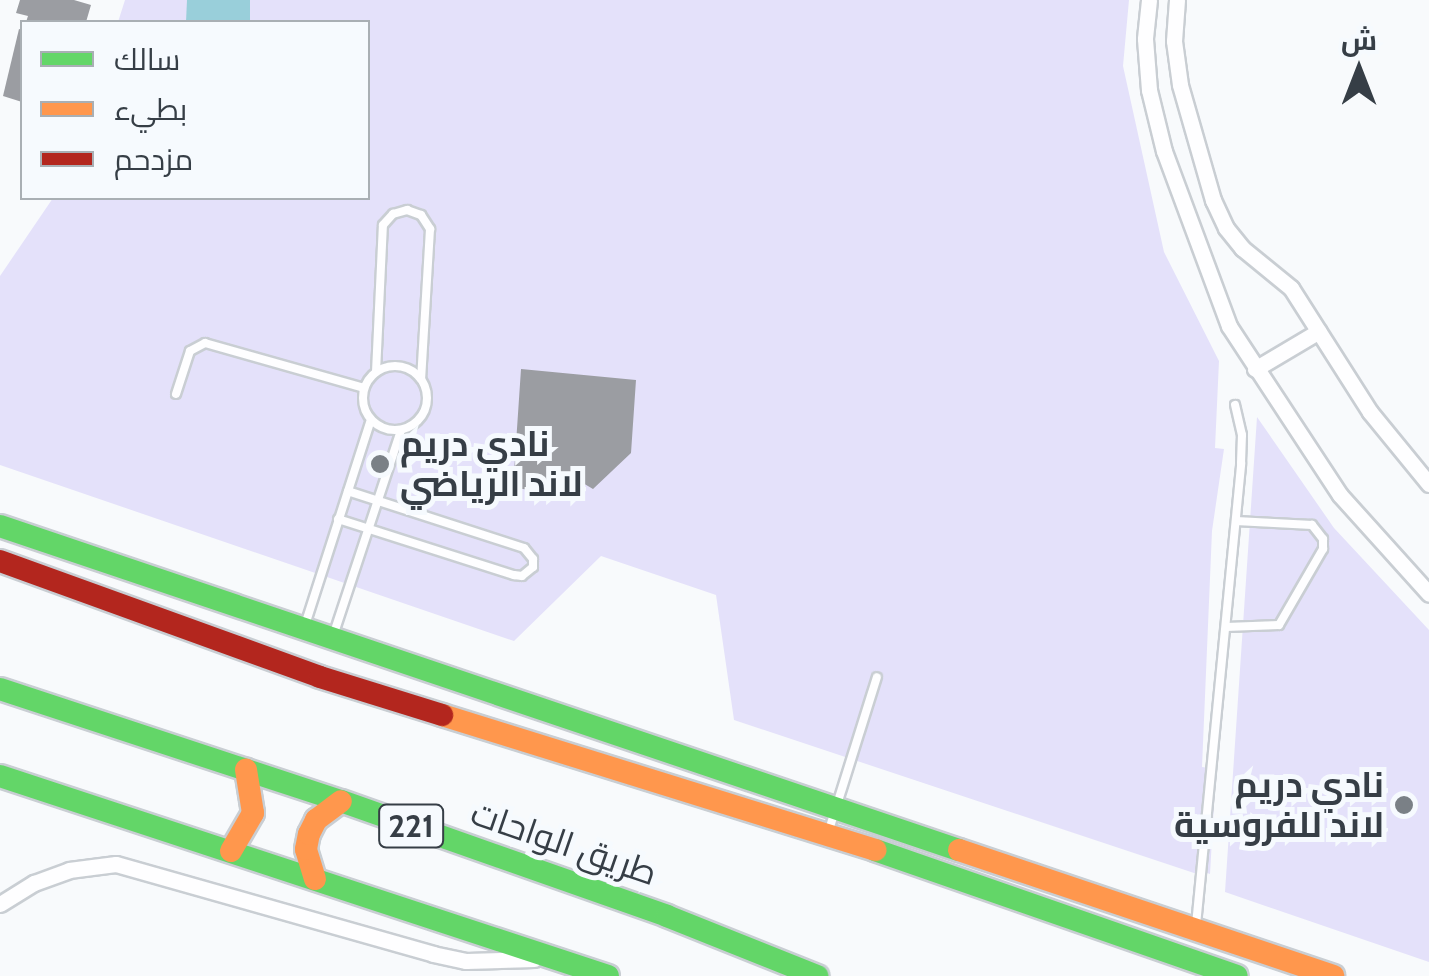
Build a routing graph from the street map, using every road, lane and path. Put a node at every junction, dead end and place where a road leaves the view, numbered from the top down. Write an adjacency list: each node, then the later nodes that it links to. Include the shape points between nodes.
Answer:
1 (1149, 0): 4 (street, via 1144,39 1164,151 1229,326)
2 (1177, 0): 3 (street, via 1180,85 1213,200 1242,248 1292,288)
3 (1320, 332): 4 (street); 12 (street, via 1370,412)
4 (1255, 369): 21 (street, via 1340,495)
5 (376, 372): 6 (lane, via 405,367); 6 (lane, via 383,225 407,210 430,229); 7 (lane)
6 (421, 379): 11 (lane, via 428,396 423,414)
7 (364, 388): 8 (lane, via 205,342 190,351); 10 (lane)
8 (176, 394)
9 (1235, 406): 16 (lane, via 1242,435)
10 (371, 420): 11 (lane); 13 (lane)
11 (401, 430): 14 (lane)
12 (1429, 484)
13 (348, 491): 14 (lane); 15 (lane)
14 (378, 500): 18 (lane); 18 (lane, via 524,548 533,566 514,576)
15 (338, 519): 18 (lane); 23 (lane)
16 (1236, 522): 22 (lane); 22 (lane, via 1312,525 1323,549 1280,626)
17 (0, 526): 23 (main road)
18 (369, 529): 24 (lane)
19 (0, 562): 25 (main road)
20 (1429, 569): 21 (street)
21 (1423, 589)
22 (1226, 627): 37 (lane)
23 (304, 628): 24 (main road); 25 (main road)
24 (333, 638): 26 (main road); 32 (main road)
25 (292, 668): 26 (main road)
26 (320, 677): 33 (main road)
27 (877, 677): 32 (lane)
28 (0, 689): 29 (main road, طريق الواحات / 221)
29 (246, 770): 31 (main road, طريق الواحات / 221); 34 (main road, via 252,813)
30 (0, 776): 34 (main road, 221)
31 (341, 801): 35 (main road, via 309,834 306,850); 40 (main road, طريق الواحات / 221)
32 (837, 807): 33 (lane); 37 (main road)
33 (828, 834): 41 (main road)
34 (230, 851): 35 (main road, 221)
35 (315, 879): 38 (main road, 221)
36 (0, 904): 38 (street, via 69,870 116,864 432,954 466,961)
37 (1195, 929): 42 (main road)
38 (553, 958): 39 (main road, 221)
39 (608, 976)
40 (817, 976)
41 (1237, 976)
42 (1333, 976)

